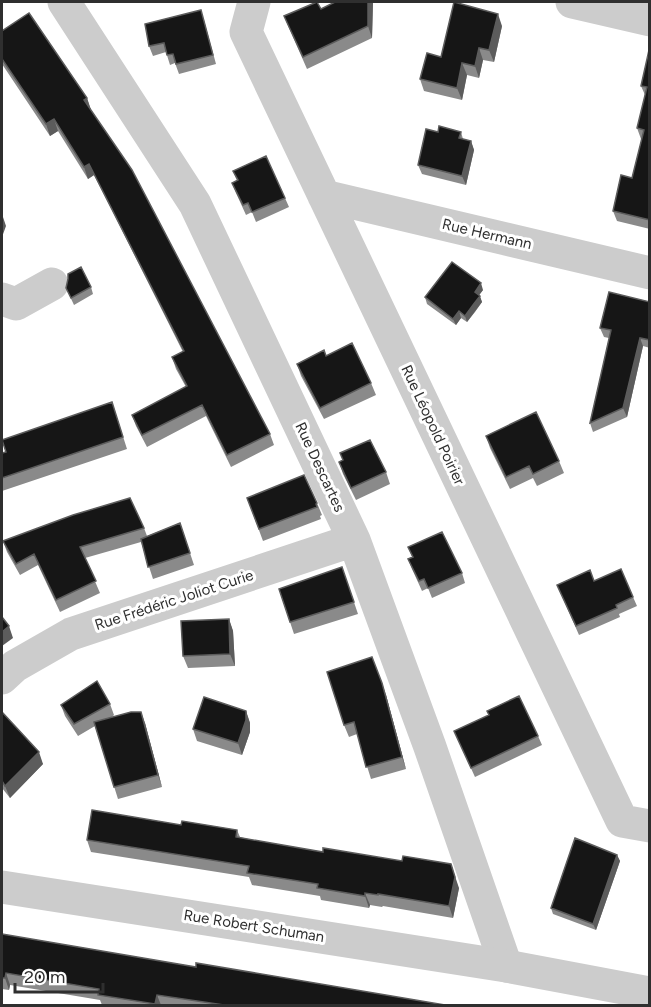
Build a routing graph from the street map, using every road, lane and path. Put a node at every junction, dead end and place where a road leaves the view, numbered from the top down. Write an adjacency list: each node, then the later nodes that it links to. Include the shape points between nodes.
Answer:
1 (64, 2): 9 (street, Rue Descartes, via 195,204)
2 (254, 2): 5 (street, Rue Léopold Poirier, via 246,32)
3 (572, 2): 4 (street)
4 (650, 20)
5 (324, 196): 6 (street, Rue Hermann); 11 (street, Rue Léopold Poirier, via 622,820)
6 (650, 273)
7 (52, 284): 8 (street, via 16,304)
8 (2, 299)
9 (354, 540): 10 (street, Rue Frédéric Joliot Curie, via 71,634 15,666); 13 (street, Rue Descartes)
10 (2, 678)
11 (650, 826)
12 (2, 887): 13 (street, Rue Robert Schuman)
13 (506, 966): 14 (street, Rue Robert Schuman)
14 (650, 993)

